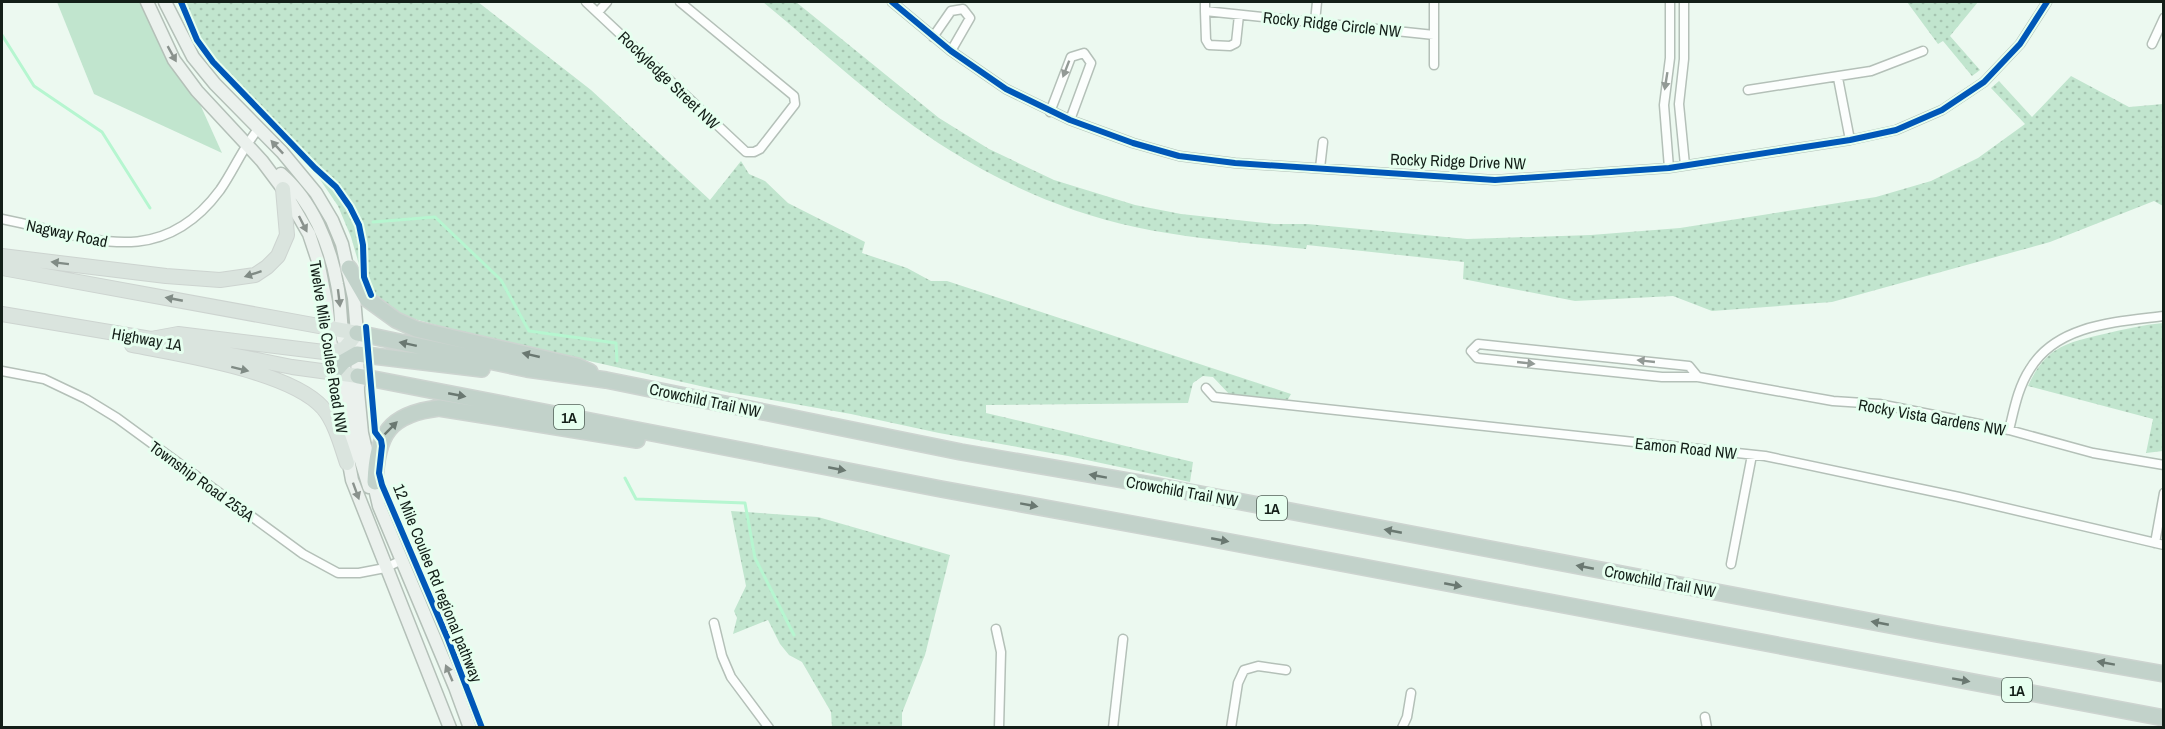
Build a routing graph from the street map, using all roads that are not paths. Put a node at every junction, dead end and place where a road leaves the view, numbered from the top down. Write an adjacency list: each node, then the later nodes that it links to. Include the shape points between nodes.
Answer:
1 (147, 2): 34 (main road, Twelve Mile Coulee Road NW, one-way to 34, via 174,60)
2 (165, 2): 31 (main road, Twelve Mile Coulee Road NW, via 193,57)
3 (586, 2): 13 (street, Rockyledge Street NW)
4 (607, 2): 13 (street)
5 (680, 2): 13 (street, Rockyledge Street NW, via 794,96 795,104 754,152 746,152)
6 (892, 2): 18 (street, Rocky Ridge Drive NW)
7 (1317, 2): 16 (street)
8 (1434, 2): 17 (street)
9 (1670, 2): 22 (street)
10 (1684, 2): 23 (street)
11 (2047, 2): 32 (street, Rocky Ridge Drive NW, via 2020,44 1971,92 1912,124)
12 (1205, 6): 14 (street, Rocky Ridge Circle NW); 14 (street, via 1209,45 1236,43)
13 (598, 12)
14 (1239, 15): 16 (street, Rocky Ridge Circle NW)
15 (2163, 18): 19 (street)
16 (1315, 22): 17 (street, Rocky Ridge Circle NW)
17 (1434, 35): 24 (street)
18 (933, 37): 20 (street, Rocky Ridge Drive NW); 20 (street, via 951,11 963,9 970,18)
19 (2152, 44)
20 (951, 51): 29 (street, Rocky Ridge Drive NW, via 1006,89)
21 (1923, 51): 25 (street, via 1871,71)
22 (1670, 58): 23 (street); 28 (street, one-way to 28)
23 (1684, 59): 27 (street)
24 (1434, 65)
25 (1838, 78): 26 (street); 32 (street)
26 (1748, 90)
27 (1679, 104): 28 (street); 36 (street)
28 (1664, 105): 38 (street)
29 (1050, 112): 30 (street, Rocky Ridge Drive NW); 30 (street, one-way to 29, via 1091,63 1084,53 1071,57)
30 (1070, 120): 37 (street, Rocky Ridge Drive NW, via 1179,156)
31 (259, 128): 34 (street, Nagway Road); 43 (main road, Twelve Mile Coulee Road NW, one-way to 31, via 332,220 316,193)
32 (1850, 140): 36 (street, Rocky Ridge Drive NW)
33 (1323, 142): 37 (street)
34 (246, 144): 35 (main road, Twelve Mile Coulee Road NW); 40 (street, Nagway Road, via 220,190 195,218 170,234 141,243 112,243)
35 (262, 161): 39 (main road, Twelve Mile Coulee Road NW); 47 (main road, one-way to 47, via 283,176 324,237 337,285)
36 (1685, 165): 38 (street, Rocky Ridge Drive NW)
37 (1320, 168): 38 (street, Rocky Ridge Drive NW, via 1495,180)
38 (1669, 168)
39 (283, 189): 41 (main road, one-way to 41, via 287,235 278,256 255,275 220,280 165,276); 47 (main road, Twelve Mile Coulee Road NW, one-way to 47, via 309,234)
40 (2, 219)
41 (2, 256)
42 (2, 268): 47 (main road, Crowchild Trail NW / 1A, one-way to 42)
43 (349, 268): 47 (main road, Twelve Mile Coulee Road NW); 53 (highway, one-way to 43, via 577,366 454,338 396,320 367,299)
44 (2, 314): 46 (main road, Highway 1A / 1A)
45 (2163, 316): 55 (street, via 2087,328 2045,349 2020,388)
46 (61, 325): 48 (main road, Highway 1A / 1A); 58 (main road, one-way to 58, via 77,333 266,376 302,391 325,410)
47 (343, 331): 49 (main road); 49 (main road, Twelve Mile Coulee Road NW); 50 (highway, Crowchild Trail NW / 1A, one-way to 47)
48 (151, 339): 49 (main road, via 178,334); 49 (main road, Highway 1A / 1A, via 292,367)
49 (345, 361): 50 (highway); 57 (highway, 1A, one-way to 57); 58 (main road, Twelve Mile Coulee Road NW); 60 (main road, Twelve Mile Coulee Road NW); 62 (main road, via 359,456)
50 (527, 369): 53 (highway, Crowchild Trail NW / 1A)
51 (2, 371): 66 (street, Township Road 253A, via 45,379 86,399 303,554 338,573)
52 (1698, 377): 52 (street, Rocky Vista Gardens NW, one-way to 52, via 1689,366 1478,344 1471,351 1477,358 1662,377); 55 (street, Rocky Vista Gardens NW, via 1833,401 1879,404)
53 (606, 380): 71 (highway, Crowchild Trail NW / 1A, one-way to 53, via 961,452)
54 (1206, 388): 56 (street, Eamon Road NW, via 1214,397)
55 (2009, 430): 59 (street, Rocky Vista Gardens NW, via 2093,453)
56 (1752, 455): 63 (street, Eamon Road NW, via 1959,497); 65 (street)
57 (779, 458): 60 (highway, one-way to 57, via 377,453 386,432 405,417 439,408 760,460); 74 (highway, 1A, one-way to 74)
58 (347, 463): 66 (main road, Twelve Mile Coulee Road NW, one-way to 66)
59 (2163, 465)
60 (375, 482): 62 (main road, Twelve Mile Coulee Road NW)
61 (2163, 493): 63 (street)
62 (379, 506): 64 (main road, Twelve Mile Coulee Road NW)
63 (2159, 544)
64 (402, 560): 66 (street, Township Road 253A); 76 (main road, Twelve Mile Coulee Road NW, one-way to 64)
65 (1731, 564)
66 (385, 567): 75 (main road, Twelve Mile Coulee Road NW)
67 (714, 623): 77 (street, via 731,677)
68 (996, 629): 78 (street, via 1001,652)
69 (1123, 639): 79 (street)
70 (1286, 670): 80 (street, via 1258,666 1244,670 1238,683)
71 (2163, 674)
72 (1411, 693): 81 (street)
73 (1705, 717): 82 (street)
74 (2163, 718)
75 (450, 728)
76 (470, 728)
77 (769, 728)
78 (999, 728)
79 (1113, 728)
80 (1231, 728)
81 (1402, 728)
82 (1707, 728)

